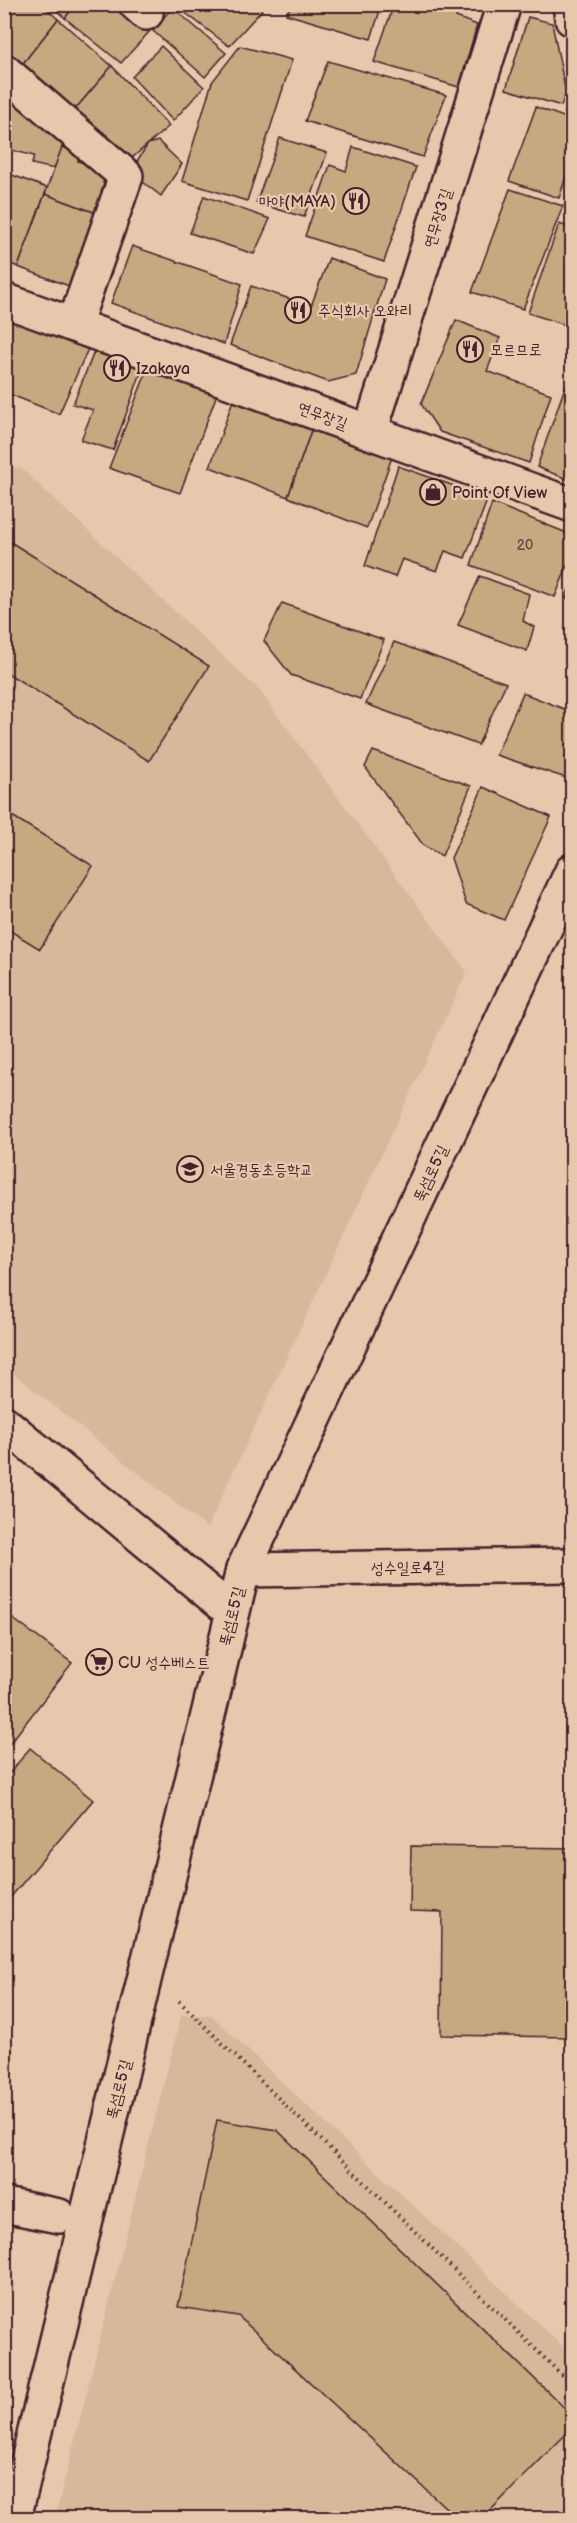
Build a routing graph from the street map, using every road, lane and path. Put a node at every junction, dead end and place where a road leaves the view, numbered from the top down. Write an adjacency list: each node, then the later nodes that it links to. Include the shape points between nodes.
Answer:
1 (504, 4): 7 (street, 연무장3길)
2 (570, 4): 3 (street)
3 (573, 19)
4 (4, 71): 6 (street, via 126,176)
5 (4, 300): 6 (street, 연무장길)
6 (74, 325): 7 (street, 연무장길)
7 (370, 432): 8 (street, 연무장길)
8 (573, 505)
9 (573, 871): 12 (street, 뚝섬로5길)
10 (4, 1423): 13 (street)
11 (573, 1565): 12 (street, 성수일로4길)
12 (243, 1570): 13 (street, 뚝섬로5길)
13 (232, 1612): 14 (street, 뚝섬로5길)
14 (147, 1969): 17 (path); 18 (street, 뚝섬로5길)
15 (4, 2205): 16 (street)
16 (59, 2216)
17 (573, 2385)
18 (14, 2518)

